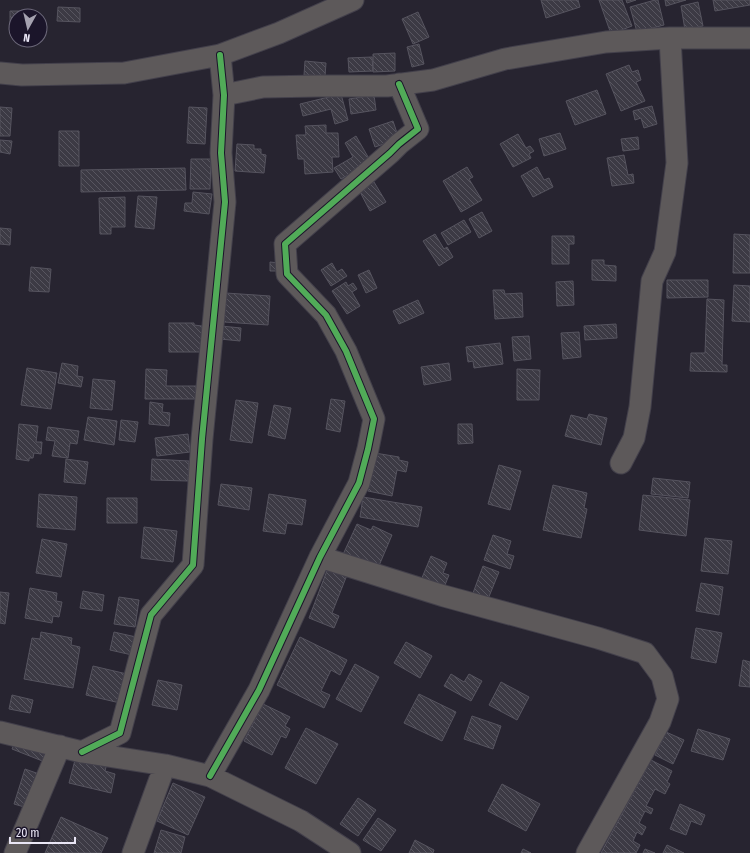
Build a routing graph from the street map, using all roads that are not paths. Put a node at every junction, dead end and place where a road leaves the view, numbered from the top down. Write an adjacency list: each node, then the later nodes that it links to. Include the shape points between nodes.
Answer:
1 (353, 0): 4 (street)
2 (670, 38): 3 (street); 6 (street, via 598,43 505,59 432,80); 8 (street, via 677,163 665,252 652,280 640,407 634,438)
3 (750, 38)
4 (220, 55): 5 (street, via 124,73); 7 (street)
5 (0, 73)
6 (399, 84): 7 (street, via 263,87); 9 (street, via 418,129 285,244 287,274 326,315 346,352 374,419 359,483)
7 (224, 95): 12 (street, via 221,153 225,202 202,439 193,565 151,615 120,733)
8 (621, 463)
9 (320, 557): 14 (street, via 259,690); 18 (street, via 444,596 645,652 662,676 668,699 660,722)
10 (0, 732): 11 (street)
11 (60, 746): 12 (street); 15 (street)
12 (82, 752): 13 (street)
13 (165, 765): 14 (street); 16 (street)
14 (210, 776): 17 (street, via 301,821)
15 (10, 850)
16 (134, 853)
17 (350, 853)
18 (587, 853)

